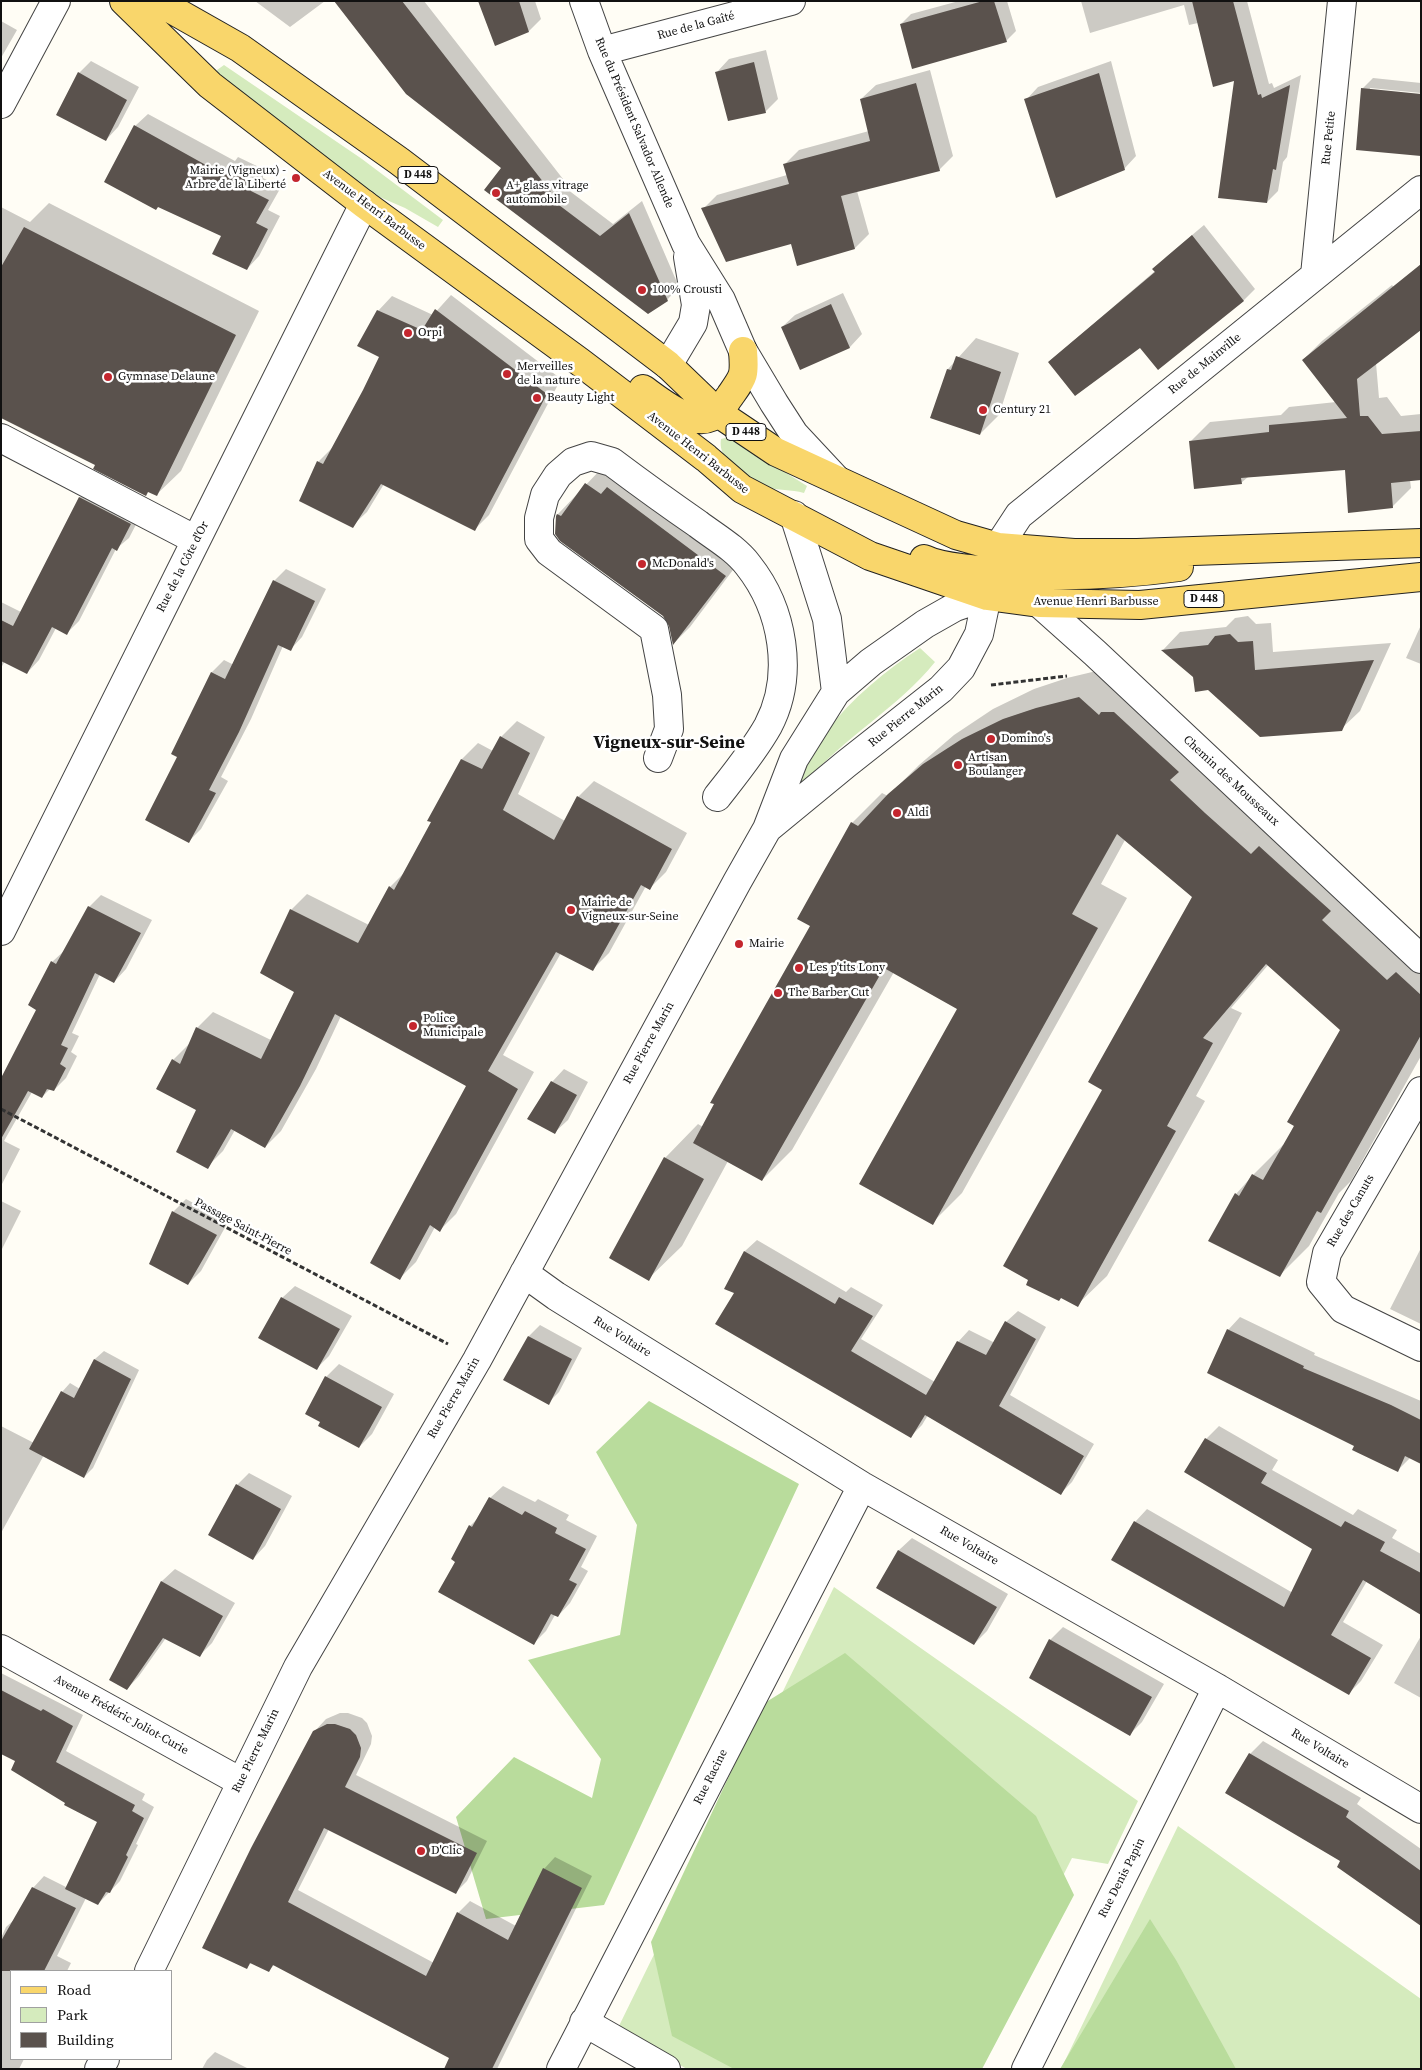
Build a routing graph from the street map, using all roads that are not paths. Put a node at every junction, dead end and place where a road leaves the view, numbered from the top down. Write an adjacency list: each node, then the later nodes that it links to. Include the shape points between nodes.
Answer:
1 (56, 1): 8 (street)
2 (124, 1): 10 (main road, Avenue Henri Barbusse / D 448, via 210,85)
3 (157, 1): 14 (main road, Avenue Henri Barbusse / D 448, via 240,48 399,160)
4 (584, 1): 7 (street, Rue du Président Salvador Allende)
5 (791, 1): 7 (street, Rue de la Gaîté)
6 (1342, 1): 12 (street, Rue Petite)
7 (602, 51): 11 (street, Rue du Président Salvador Allende)
8 (1, 104)
9 (1421, 190): 12 (street, Rue de Mainville)
10 (364, 204): 15 (main road, via 439,237 589,350 668,407); 18 (main road, Avenue Henri Barbusse / D 448); 21 (street, Rue de la Côte d'Or)
11 (686, 244): 13 (street, Rue du Président Salvador Allende, via 721,300); 14 (street, Rue du Président Salvador Allende, via 696,305 693,323)
12 (1315, 275): 23 (street, Rue de Mainville, via 1019,515)
13 (743, 351): 16 (main road, via 744,376); 19 (street, Rue du Président Salvador Allende, via 794,434)
14 (668, 365): 15 (main road, via 666,382); 16 (main road, Avenue Henri Barbusse / D 448)
15 (680, 412): 16 (main road, via 701,420); 18 (main road)
16 (718, 412): 19 (main road, Avenue Henri Barbusse / D 448, via 776,452)
17 (1, 438): 21 (street)
18 (706, 458): 20 (main road, Avenue Henri Barbusse / D 448, via 742,489)
19 (836, 480): 23 (main road, Avenue Henri Barbusse / D 448, via 956,535)
20 (794, 515): 23 (main road, Avenue Henri Barbusse / D 448, via 870,556); 26 (street, via 827,618)
21 (196, 540): 30 (street, Rue de la Côte d'Or)
22 (1421, 543): 23 (main road, Avenue Henri Barbusse / D 448, via 1074,553)
23 (992, 572): 25 (main road, Avenue Henri Barbusse / D 448); 26 (street, Rue Pierre Marin, via 955,607 871,662); 29 (street, Rue Pierre Marin, via 979,634 960,668 941,689)
24 (1421, 577): 25 (main road, Avenue Henri Barbusse / D 448, via 1140,605)
25 (1040, 604): 31 (street, Chemin des Mousseaux)
26 (836, 692): 29 (street, Rue Pierre Marin, via 794,759)
27 (658, 758): 28 (street, via 669,729 668,695 654,629 549,552 539,539 539,518 545,495 558,475 573,462 591,456 612,462 721,540 748,564 766,592 779,628 784,661 779,694 768,725)
28 (717, 797)
29 (768, 829): 33 (street, Rue Pierre Marin, via 736,882)
30 (1, 931)
31 (1421, 959)
32 (1421, 1091): 34 (street, Rue des Canuts, via 1326,1253 1321,1282 1343,1308)
33 (524, 1273): 35 (street, Rue Voltaire); 38 (street, Rue Pierre Marin, via 477,1360 298,1667)
34 (1421, 1347)
35 (862, 1486): 37 (street, Rue Voltaire); 41 (street, Rue Racine)
36 (1, 1649): 38 (street, Avenue Frédéric Joliot-Curie)
37 (1217, 1688): 39 (street, Rue Voltaire); 44 (street, Rue Denis Papin)
38 (241, 1782): 40 (street, Rue Pierre Marin)
39 (1421, 1809)
40 (150, 1970)
41 (584, 2022): 42 (street, Rue Racine); 43 (street)
42 (561, 2069)
43 (666, 2069)
44 (1026, 2069)

